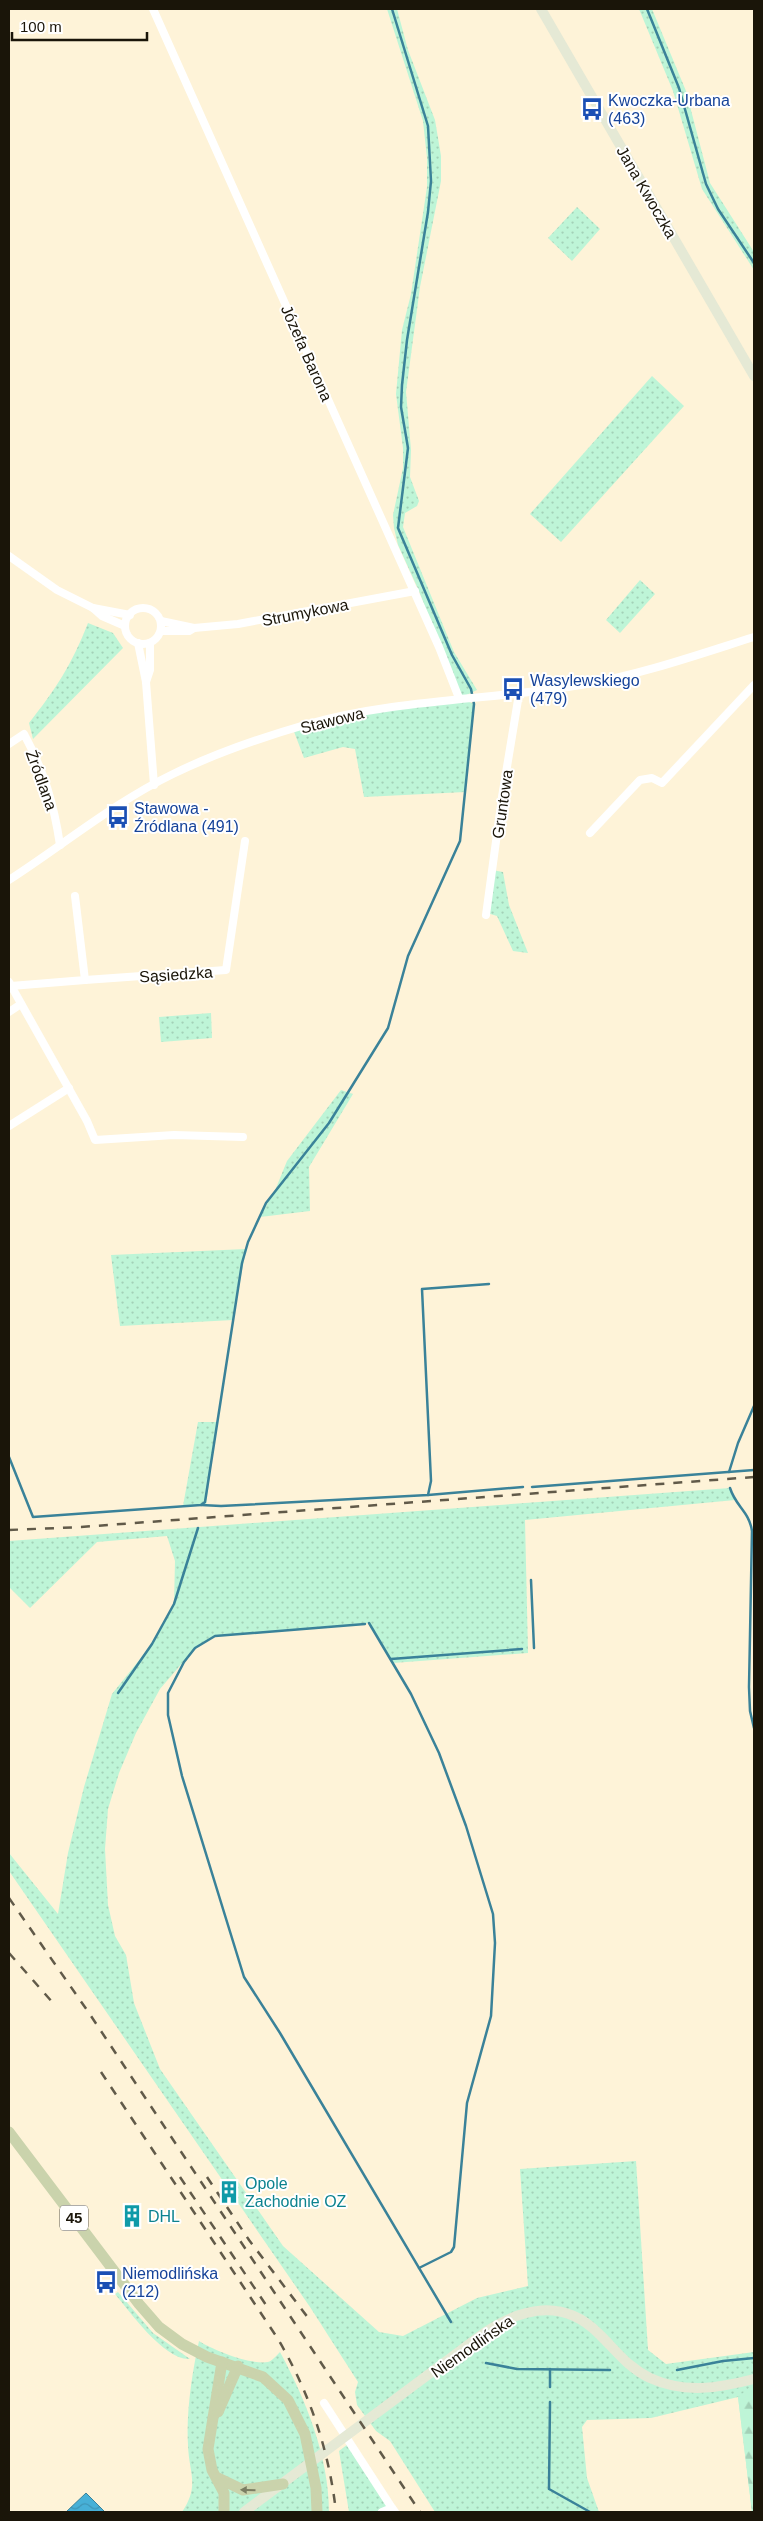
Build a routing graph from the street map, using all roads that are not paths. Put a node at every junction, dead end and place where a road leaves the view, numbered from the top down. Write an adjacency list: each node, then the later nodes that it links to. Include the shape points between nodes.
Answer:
1 (153, 9): 5 (street, Józefa Barona)
2 (540, 9): 3 (main road, Jana Kwoczka)
3 (754, 376)
4 (9, 556): 6 (street, via 58,590)
5 (414, 591): 10 (street, Strumykowa, via 238,624); 18 (street, Józefa Barona)
6 (93, 608): 7 (street); 9 (street, via 102,616)
7 (130, 615): 8 (street, via 138,609 150,609); 9 (street)
8 (161, 621): 10 (street, Strumykowa); 11 (street)
9 (125, 626): 14 (street, via 128,635)
10 (194, 628): 11 (street, Strumykowa, via 189,631)
11 (161, 631): 13 (street)
12 (754, 637): 17 (street, Stawowa, via 614,679)
13 (150, 643): 14 (street); 15 (street, via 150,670)
14 (138, 644): 15 (street)
15 (146, 682): 20 (street)
16 (754, 685): 21 (street, via 662,783 652,778 640,780)
17 (519, 694): 18 (street, Stawowa); 26 (street, Gruntowa)
18 (459, 698): 20 (street, Stawowa, via 360,712 309,724 227,752)
19 (9, 744): 23 (street, Źródlana, via 24,734 54,805)
20 (154, 785): 23 (street, Stawowa)
21 (590, 833)
22 (245, 841): 27 (street, Sąsiedzka, via 226,970)
23 (60, 845): 24 (street, Stawowa)
24 (9, 880)
25 (75, 896): 27 (street)
26 (486, 915)
27 (85, 980): 28 (street, Sąsiedzka)
28 (10, 984): 29 (street)
29 (21, 1004): 30 (street); 31 (street)
30 (9, 1012)
31 (69, 1088): 32 (street); 33 (street, via 95,1140 174,1135)
32 (9, 1126)
33 (243, 1136)
34 (9, 2132): 35 (main road, 45, via 145,2312 171,2336)
35 (200, 2354): 36 (main road, 45); 39 (main road)
36 (222, 2362): 37 (main road, 45); 39 (main road)
37 (238, 2366): 41 (main road); 47 (main road, 45, via 270,2382 294,2409 302,2424 312,2465)
38 (754, 2379): 43 (main road, Niemodlińska, via 707,2389 670,2385 629,2366 600,2334 581,2320 554,2311 532,2311 502,2321)
39 (218, 2382): 41 (main road)
40 (324, 2403): 44 (street)
41 (213, 2423): 42 (main road, via 208,2449)
42 (216, 2477): 43 (main road, one-way to 42, via 243,2490); 45 (main road, via 224,2494)
43 (283, 2484): 46 (main road, Niemodlińska)
44 (393, 2510): 48 (street)
45 (224, 2512)
46 (244, 2512)
47 (317, 2512)
48 (382, 2512)

